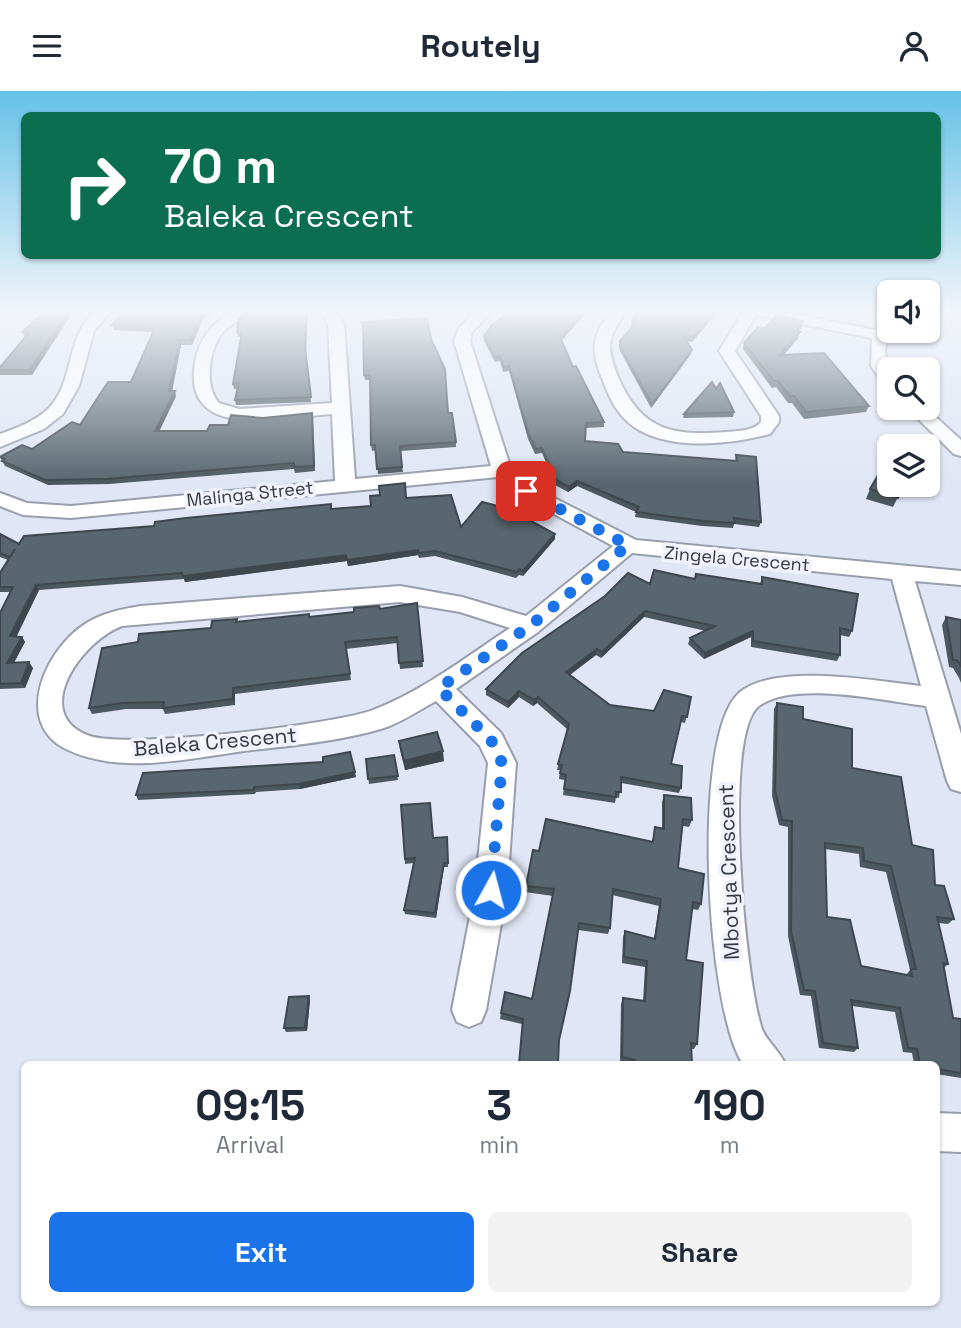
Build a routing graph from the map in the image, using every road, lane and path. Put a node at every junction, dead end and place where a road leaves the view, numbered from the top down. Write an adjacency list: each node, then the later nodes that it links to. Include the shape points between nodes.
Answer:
1 (74, 368): 9 (street, via 62,403 39,423)
2 (204, 368): 7 (street, via 205,399 224,412)
3 (338, 368): 7 (street)
4 (470, 368): 11 (street)
5 (606, 368): 6 (street, via 629,413 646,426 723,439 764,431 770,422 770,415)
6 (738, 368)
7 (339, 408): 12 (street)
8 (929, 420): 10 (street)
9 (0, 441)
10 (961, 450)
11 (502, 471): 12 (street, Malinga Street); 14 (street, Zingela Crescent, via 526,491)
12 (345, 485): 13 (street, Malinga Street, via 71,512 23,509)
13 (0, 499)
14 (628, 545): 15 (street, Zingela Crescent, via 667,553); 17 (street, Baleka Crescent)
15 (902, 574): 16 (street, Zingela Crescent); 19 (street)
16 (961, 578)
17 (530, 626): 18 (street, Baleka Crescent); 18 (street, Baleka Crescent, via 463,605 400,594 141,614 91,631 69,651 59,666 51,712 61,730 80,743 149,752 355,726 398,711)
18 (439, 688): 21 (street, via 491,740 502,763 491,890)
19 (936, 697): 20 (street); 22 (street, Mbotya Crescent, via 798,685 762,692 740,711 725,781 726,900 732,965 746,1036)
20 (961, 781)
21 (468, 1010)
22 (765, 1061)
23 (940, 1132): 24 (street)
24 (961, 1133)

